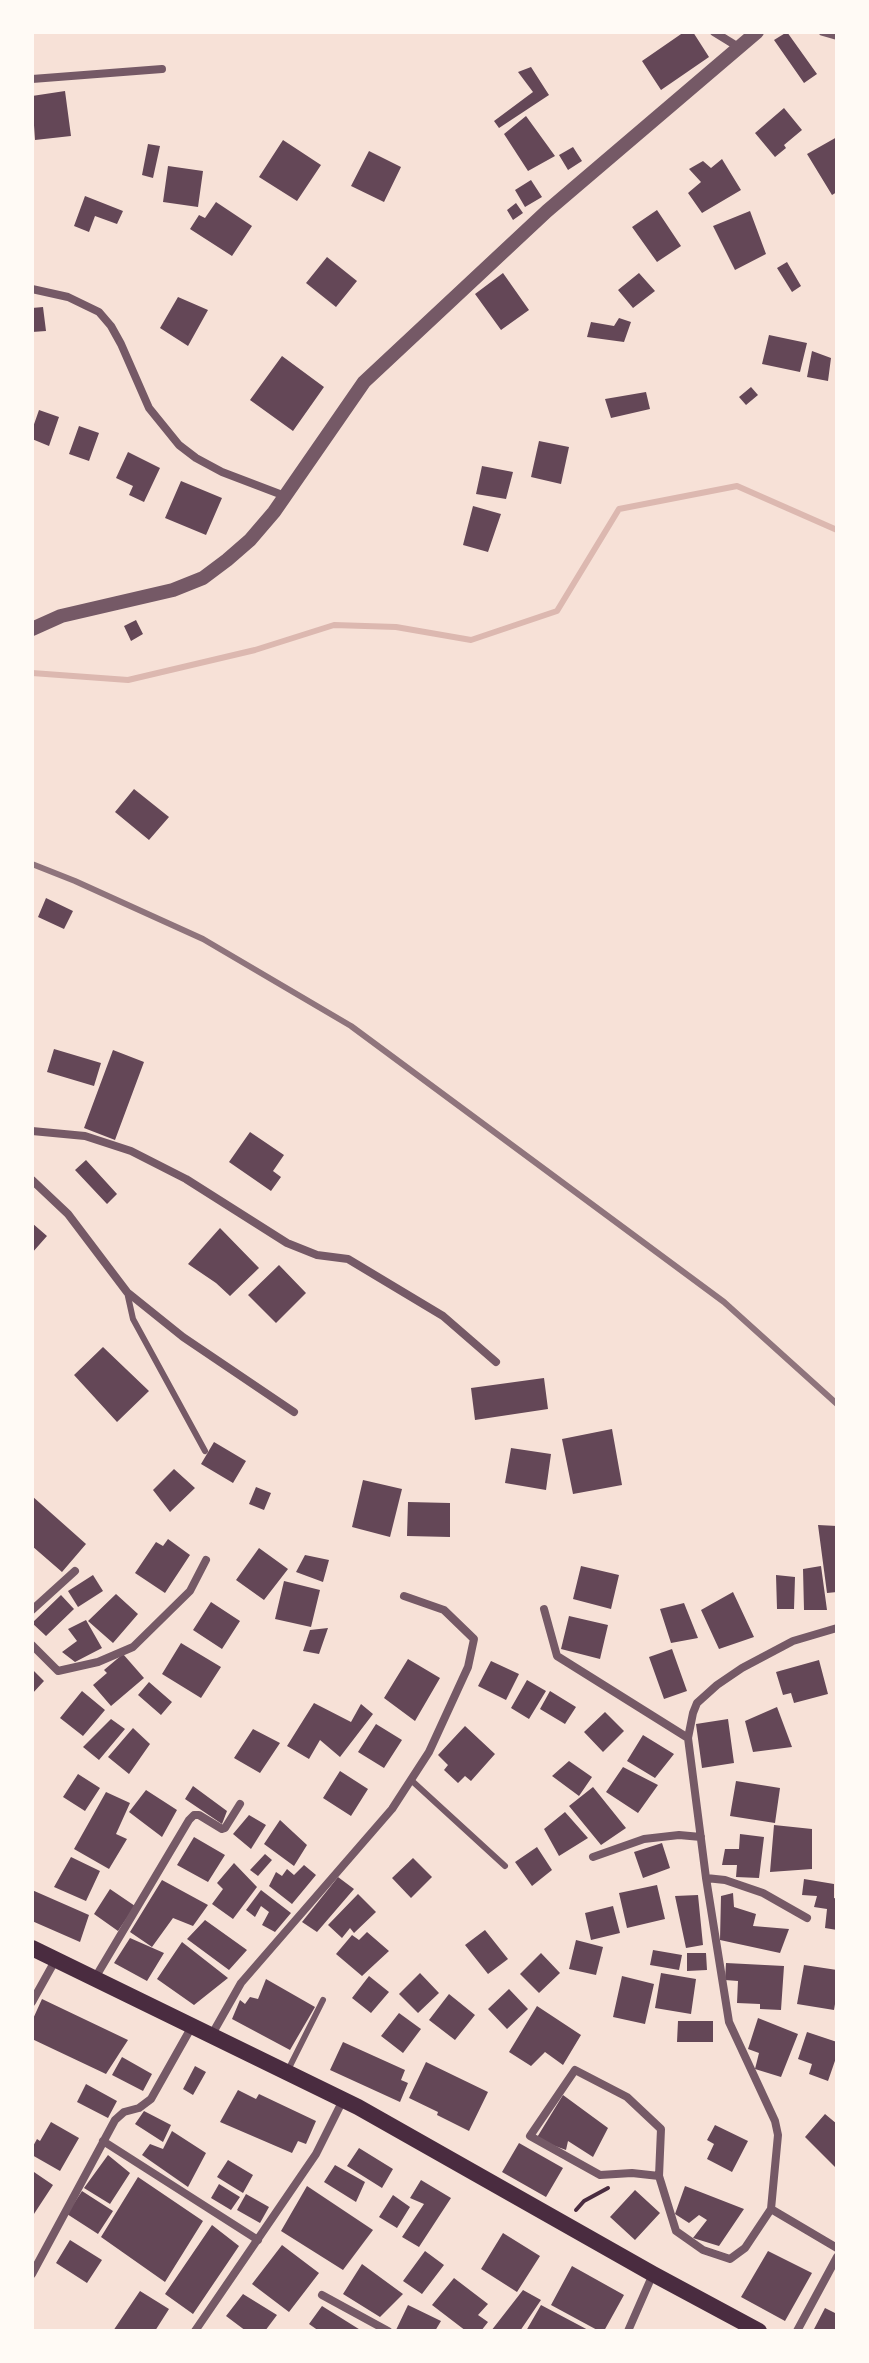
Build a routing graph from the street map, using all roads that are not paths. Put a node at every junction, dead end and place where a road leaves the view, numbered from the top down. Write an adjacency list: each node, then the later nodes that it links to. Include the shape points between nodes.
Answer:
1 (714, 32): 5 (street)
2 (757, 32): 5 (street)
3 (823, 32): 4 (street)
4 (837, 36)
5 (740, 48): 9 (street, via 547,211 364,382)
6 (162, 69): 7 (street)
7 (32, 79)
8 (32, 289): 9 (street, via 68,297 99,312 121,344 149,408 179,445 222,472)
9 (285, 496): 10 (street, via 250,540 203,578 61,616)
10 (32, 629)
11 (32, 1131): 14 (street, via 85,1136 131,1151 287,1243 348,1259 443,1316)
12 (32, 1180): 13 (street, via 68,1214)
13 (127, 1292): 15 (street); 16 (lane, via 133,1319)
14 (496, 1362)
15 (294, 1412)
16 (205, 1451)
17 (206, 1560): 23 (street, via 190,1591 133,1647 58,1671)
18 (75, 1571): 21 (street)
19 (404, 1596): 25 (street, via 444,1610 474,1639 468,1667)
20 (544, 1609): 24 (street, via 557,1656)
21 (32, 1610)
22 (837, 1628): 24 (street, via 793,1641 717,1685 697,1703)
23 (32, 1645)
24 (688, 1738): 27 (street)
25 (411, 1780): 29 (lane); 38 (street, via 392,1809 241,1983)
26 (240, 1804): 34 (street, via 222,1829 199,1815 189,1820)
27 (701, 1837): 28 (street, via 644,1839); 30 (street)
28 (593, 1857)
29 (505, 1866)
30 (706, 1878): 31 (street, via 763,1893); 43 (street, via 729,2022 778,2135)
31 (807, 1918)
32 (32, 1948): 33 (main road)
33 (56, 1959): 34 (main road); 36 (street)
34 (94, 1979): 37 (main road)
35 (323, 2000): 39 (lane)
36 (32, 2002)
37 (191, 2028): 38 (main road); 41 (street, via 151,2099 124,2112)
38 (210, 2037): 39 (main road)
39 (286, 2073): 40 (main road)
40 (343, 2100): 44 (street, via 316,2154); 48 (main road)
41 (103, 2141): 44 (street); 47 (street)
42 (659, 2176): 42 (street, via 661,2129 627,2097 575,2070 530,2136 600,2175); 43 (street, via 676,2231 703,2250 730,2259 745,2248)
43 (771, 2209): 45 (street)
44 (258, 2240): 50 (street)
45 (837, 2248)
46 (837, 2257): 54 (street)
47 (32, 2274)
48 (653, 2274): 52 (street); 53 (main road)
49 (322, 2295): 51 (street)
50 (195, 2331)
51 (388, 2331)
52 (628, 2331)
53 (759, 2331)
54 (797, 2331)

